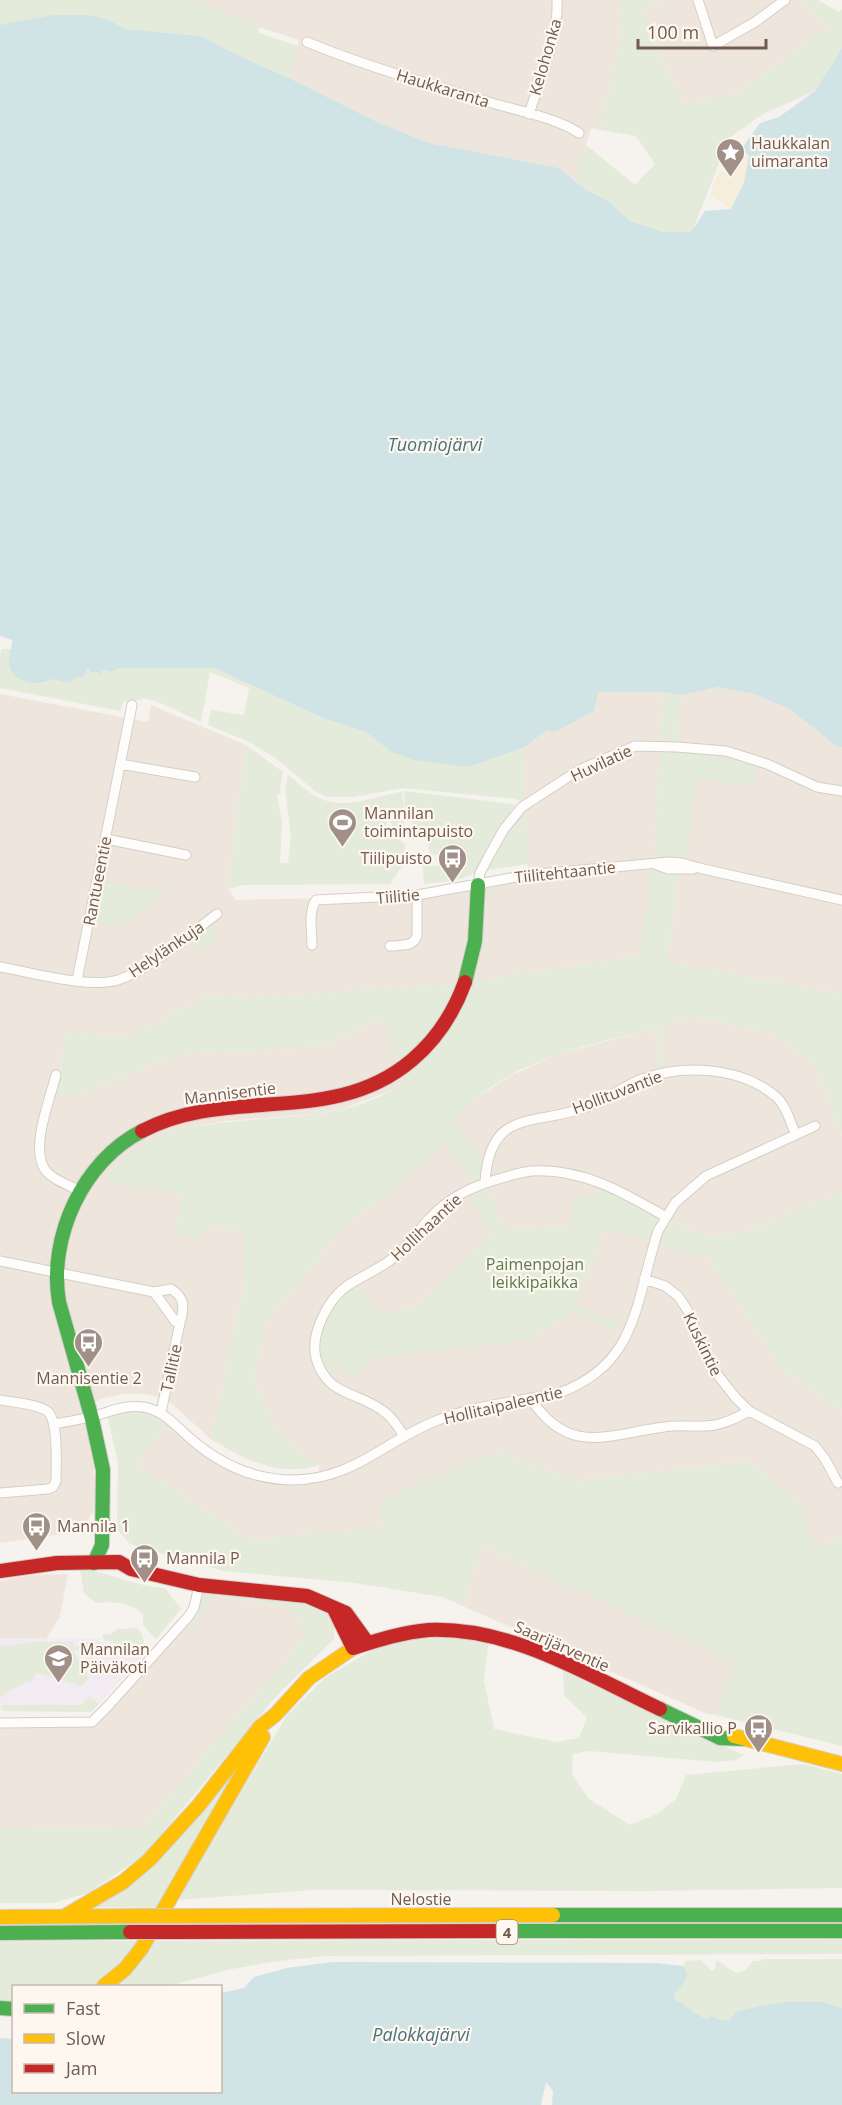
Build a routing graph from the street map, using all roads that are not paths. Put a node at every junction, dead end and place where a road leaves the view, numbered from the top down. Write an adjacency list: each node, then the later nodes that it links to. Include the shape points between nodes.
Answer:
1 (557, 0): 5 (street, Kelohonka, via 552,41)
2 (698, 0): 3 (street, via 713,46)
3 (785, 0)
4 (307, 42): 5 (street, Haukkaranta, via 349,60)
5 (529, 114): 6 (street, Haukkaranta)
6 (579, 133)
7 (132, 705): 8 (street, Rantueentie)
8 (120, 764): 9 (street); 11 (street, Rantueentie)
9 (195, 777)
10 (842, 791): 13 (street, Huvilatie, via 817,787 735,753 635,746 579,770 522,807 504,829 480,873)
11 (106, 839): 12 (street); 20 (street, Rantueentie)
12 (186, 855)
13 (478, 885): 14 (street, Tiilitie); 15 (street, Tiilitehtaantie, via 528,874 669,862); 25 (main road, Mannisentie, via 475,941 458,1001 430,1043 412,1060 389,1077 342,1096 190,1112 156,1124 120,1145)
14 (417, 895): 17 (street, Tiilitie, via 316,900 311,915); 18 (street, via 415,940)
15 (842, 900)
16 (217, 914): 20 (street, Helylänkuja, via 141,970 117,980)
17 (312, 945)
18 (390, 946)
19 (0, 967): 20 (street)
20 (77, 980)
21 (56, 1075): 25 (street, via 39,1154 45,1170)
22 (815, 1126): 23 (street, Hollitaipaleentie)
23 (796, 1135): 24 (street, Hollituvantie, via 776,1096 747,1079 706,1070 675,1071 639,1080 584,1108 517,1124 495,1142); 26 (street, Hollitaipaleentie, via 706,1176 685,1193)
24 (484, 1182): 26 (street, Hollihaantie, via 529,1171 563,1172 604,1183); 38 (street, Hollihaantie, via 454,1197 390,1261 344,1287 319,1325 315,1354 320,1370 332,1386 387,1414)
25 (80, 1191): 28 (main road, Mannisentie, via 66,1224)
26 (666, 1217): 29 (street, Hollitaipaleentie)
27 (0, 1261): 28 (street)
28 (56, 1273): 30 (street); 36 (main road, Mannisentie, via 59,1304)
29 (644, 1280): 32 (street, Hollitaipaleentie, via 626,1337 615,1357 584,1383); 34 (street, Kuskintie, via 665,1286 678,1296 710,1365)
30 (154, 1292): 31 (street); 31 (street, Tallitie, via 171,1289 179,1294 184,1303)
31 (180, 1323): 35 (street, Tallitie)
32 (531, 1399): 34 (street, via 549,1422 590,1439 665,1426 714,1425); 38 (street, Hollitaipaleentie, via 452,1415)
33 (0, 1400): 37 (street, via 45,1409)
34 (749, 1411): 39 (street, Kuskintie, via 815,1446)
35 (161, 1412): 36 (street, via 124,1407); 38 (street, Hollitaipaleentie, via 209,1453 230,1466 266,1478 294,1480 333,1474 367,1460)
36 (91, 1417): 37 (street); 41 (main road, Mannisentie, via 103,1466)
37 (54, 1424): 40 (street, via 53,1487)
38 (404, 1436)
39 (838, 1483)
40 (0, 1493)
41 (100, 1563): 42 (main road, via 57,1563); 43 (main road, via 118,1562 161,1578)
42 (0, 1571)
43 (199, 1585): 44 (main road, via 307,1596); 48 (street, via 188,1617 92,1722)
44 (334, 1608): 45 (main road, via 346,1613); 46 (main road)
45 (367, 1642): 46 (main road, Saarijärventie); 49 (main road, Saarijärventie, via 434,1629 501,1636 700,1727)
46 (353, 1648): 47 (main road, Saarijärventie, via 298,1688)
47 (268, 1722): 51 (main road, via 162,1847 130,1877); 55 (main road, via 266,1732 141,1949)
48 (0, 1723)
49 (842, 1764)
50 (842, 1915): 51 (main road, Nelostie / 4, bridge)
51 (65, 1916): 52 (main road, Nelostie / 4)
52 (0, 1917)
53 (842, 1931): 54 (main road, Nelostie / 4, bridge)
54 (0, 1933)
55 (105, 1985)

